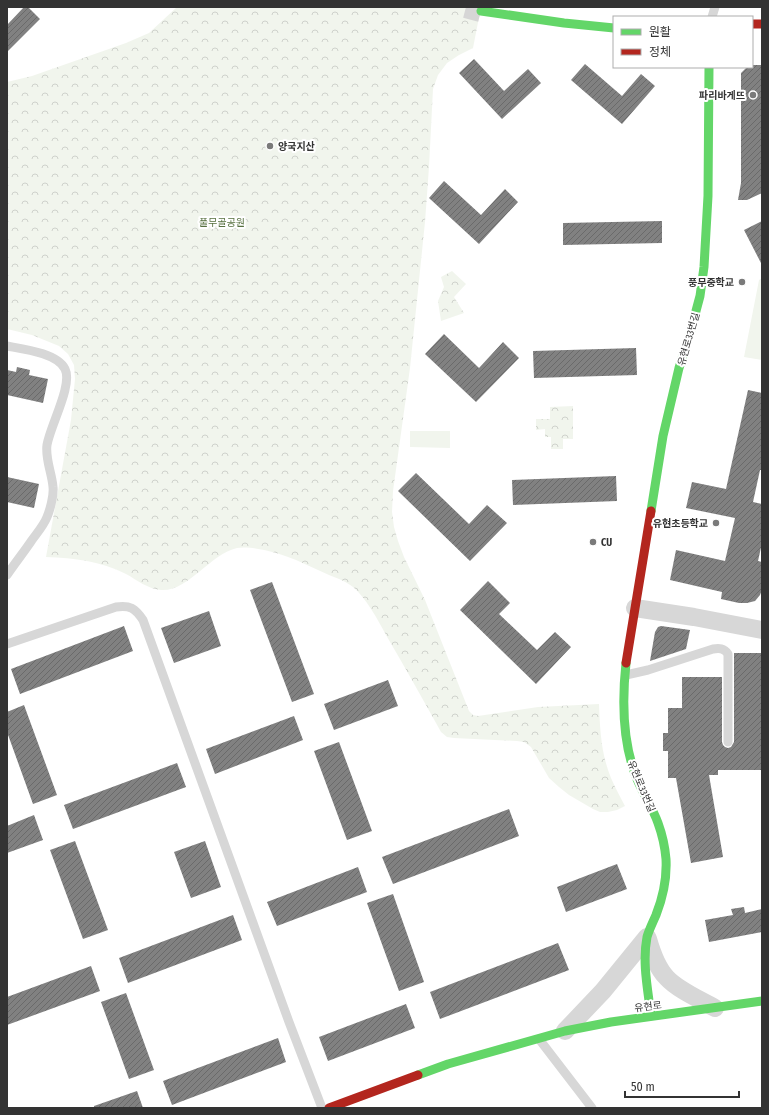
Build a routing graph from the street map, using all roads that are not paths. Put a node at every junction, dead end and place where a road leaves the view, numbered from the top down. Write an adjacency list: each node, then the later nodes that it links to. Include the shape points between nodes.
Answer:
1 (516, 7): 3 (street)
2 (481, 11): 4 (street)
3 (550, 12)
4 (613, 28)
5 (709, 68): 8 (street, 유현로33번길, via 708,196 704,267 700,296 663,436)
6 (7, 346): 7 (lane, via 49,356 61,364 67,376 47,444 53,487 48,516)
7 (7, 575)
8 (635, 608): 9 (street); 11 (street, 유현로33번길)
9 (762, 630)
10 (7, 644): 19 (lane, via 116,607 132,608 143,620)
11 (624, 675): 12 (lane, via 713,649 726,651); 13 (street, 유현로33번길, via 623,702 627,750 656,819 664,844 666,863 662,900)
12 (728, 742)
13 (647, 937): 15 (street, via 652,954 667,978); 16 (street, 유현로33번길, via 646,964); 17 (street, 유현로33번길, via 603,991)
14 (762, 1001): 15 (street, 유현로)
15 (715, 1008): 16 (street, 유현로)
16 (652, 1016): 17 (street, 유현로)
17 (565, 1031): 18 (street, 유현로)
18 (538, 1038): 20 (street, 유현로, via 448,1064); 21 (lane)
19 (322, 1108)
20 (329, 1108)
21 (592, 1108)

